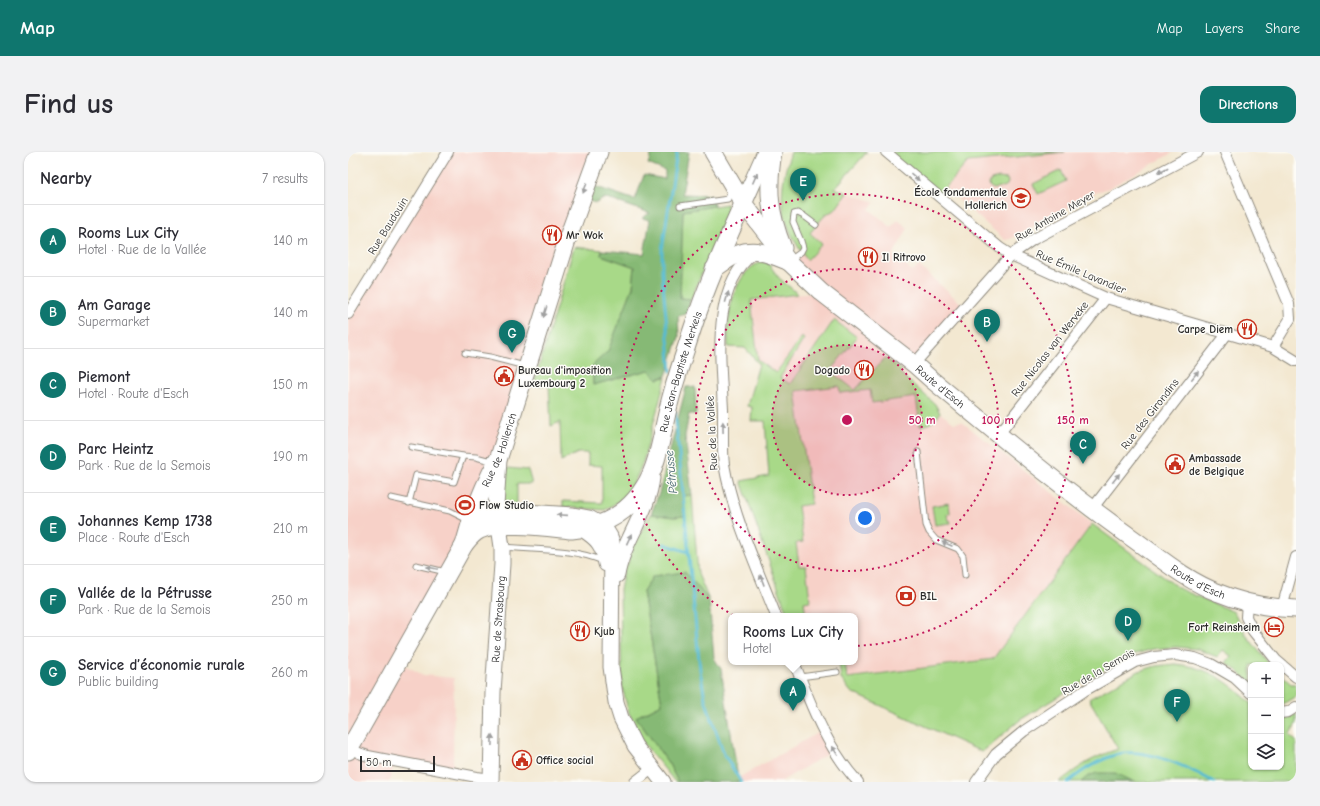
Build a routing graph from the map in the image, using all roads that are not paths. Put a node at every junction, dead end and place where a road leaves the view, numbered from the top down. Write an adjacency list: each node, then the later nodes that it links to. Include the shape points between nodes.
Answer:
1 (448, 152): 18 (street, Rue Baudouin)
2 (599, 152): 25 (main road, Rue de Hollerich, one-way to 25, via 568,237)
3 (713, 152): 9 (main road, Route d'Esch)
4 (766, 152): 10 (main road, Rue Jean-Baptiste Merkels, one-way to 4)
5 (773, 152): 15 (main road, via 769,180 772,216)
6 (886, 152): 14 (street, Rue Émile Lavandier, one-way to 14)
7 (1198, 152): 14 (street, Rue Antoine Meyer, one-way to 14, via 1034,239)
8 (1225, 152): 19 (street, via 1289,304)
9 (731, 182): 10 (main road, Route d'Esch); 11 (lane, via 728,200)
10 (743, 204): 15 (main road, Route d'Esch); 16 (main road, Rue Jean-Baptiste Merkels)
11 (680, 206)
12 (816, 225): 15 (lane, via 798,213 794,214 792,222 802,248 801,252)
13 (756, 251): 15 (main road); 16 (main road, via 739,254); 48 (street, Rue de la Vallée, one-way to 13, via 734,506 723,463 723,313 732,282 743,261)
14 (1011, 255): 17 (street, Rue Émile Lavandier); 24 (street, Rue Antoine Meyer)
15 (788, 261): 24 (main road, Route d'Esch, via 821,292)
16 (714, 269): 31 (main road, Rue Jean-Baptiste Merkels, via 671,396)
17 (1106, 298): 20 (street, Rue Émile Lavandier); 26 (street, Rue Nicolas van Werveke)
18 (348, 314)
19 (1293, 320): 21 (street)
20 (1227, 334): 21 (street, Rue Émile Lavandier); 34 (street, Rue des Girondins, one-way to 20)
21 (1273, 347): 23 (street, Rue Émile Lavandier)
22 (465, 353): 25 (lane)
23 (1296, 361)
24 (914, 364): 26 (main road, Route d'Esch)
25 (528, 367): 30 (main road, Rue de Hollerich)
26 (999, 434): 34 (main road, Route d'Esch)
27 (411, 447): 29 (lane)
28 (918, 452): 45 (lane, one-way to 28, via 963,556 958,549 936,540 926,525)
29 (463, 456): 30 (lane, via 487,460); 33 (lane, via 454,482 416,475)
30 (500, 457): 35 (main road, Rue de Strasbourg, via 496,485); 36 (main road, Rue de Hollerich, via 486,482)
31 (654, 465): 37 (main road, Rue Jean-Baptiste Merkels, via 645,486 630,504 617,516); 49 (main road, one-way to 31, via 619,566 647,500)
32 (391, 498): 33 (lane)
33 (409, 503): 36 (lane, via 450,511)
34 (1092, 509): 46 (main road, Route d'Esch, via 1199,584)
35 (497, 519): 36 (main road, Rue Jean-Baptiste Merkels, via 482,513); 37 (main road, Rue Jean-Baptiste Merkels, one-way to 35, via 573,516); 38 (main road, Rue Jean-Baptiste Merkels, via 572,530); 39 (main road, Rue Jean-Baptiste Merkels, via 488,527 478,530); 40 (main road, Rue de Strasbourg)
36 (471, 521): 39 (main road, Rue de Hollerich)
37 (600, 524): 38 (main road, Rue Jean-Baptiste Merkels); 49 (main road, via 612,542)
38 (582, 529): 42 (main road, via 600,543)
39 (464, 545): 44 (main road, Rue de Hollerich)
40 (502, 547): 42 (lane, via 578,553); 59 (main road, Rue de Strasbourg, one-way to 40, via 493,692)
41 (1296, 557): 47 (street)
42 (605, 562): 49 (main road)
43 (416, 565): 44 (lane, one-way to 43)
44 (449, 572): 57 (main road, Rue de Hollerich)
45 (965, 575)
46 (1247, 602): 47 (main road, Route d'Esch); 53 (street, via 1246,617 1253,631 1276,660)
47 (1289, 609)
48 (775, 613)
49 (611, 618): 58 (main road, via 611,667 616,702 635,746)
50 (795, 665): 52 (street)
51 (837, 672): 52 (lane)
52 (800, 677): 62 (street, one-way to 52, via 826,736 813,712)
53 (1296, 677)
54 (1248, 690): 63 (street, Rue de la Semois, via 1235,678 1195,658 1175,655 1135,662 1084,691 1024,731 996,754)
55 (1296, 707): 56 (street)
56 (1284, 713)
57 (349, 749): 59 (street, via 368,756)
58 (652, 768): 60 (street); 61 (main road)
59 (491, 780)
60 (635, 782)
61 (663, 782)
62 (858, 782)
63 (976, 782)

